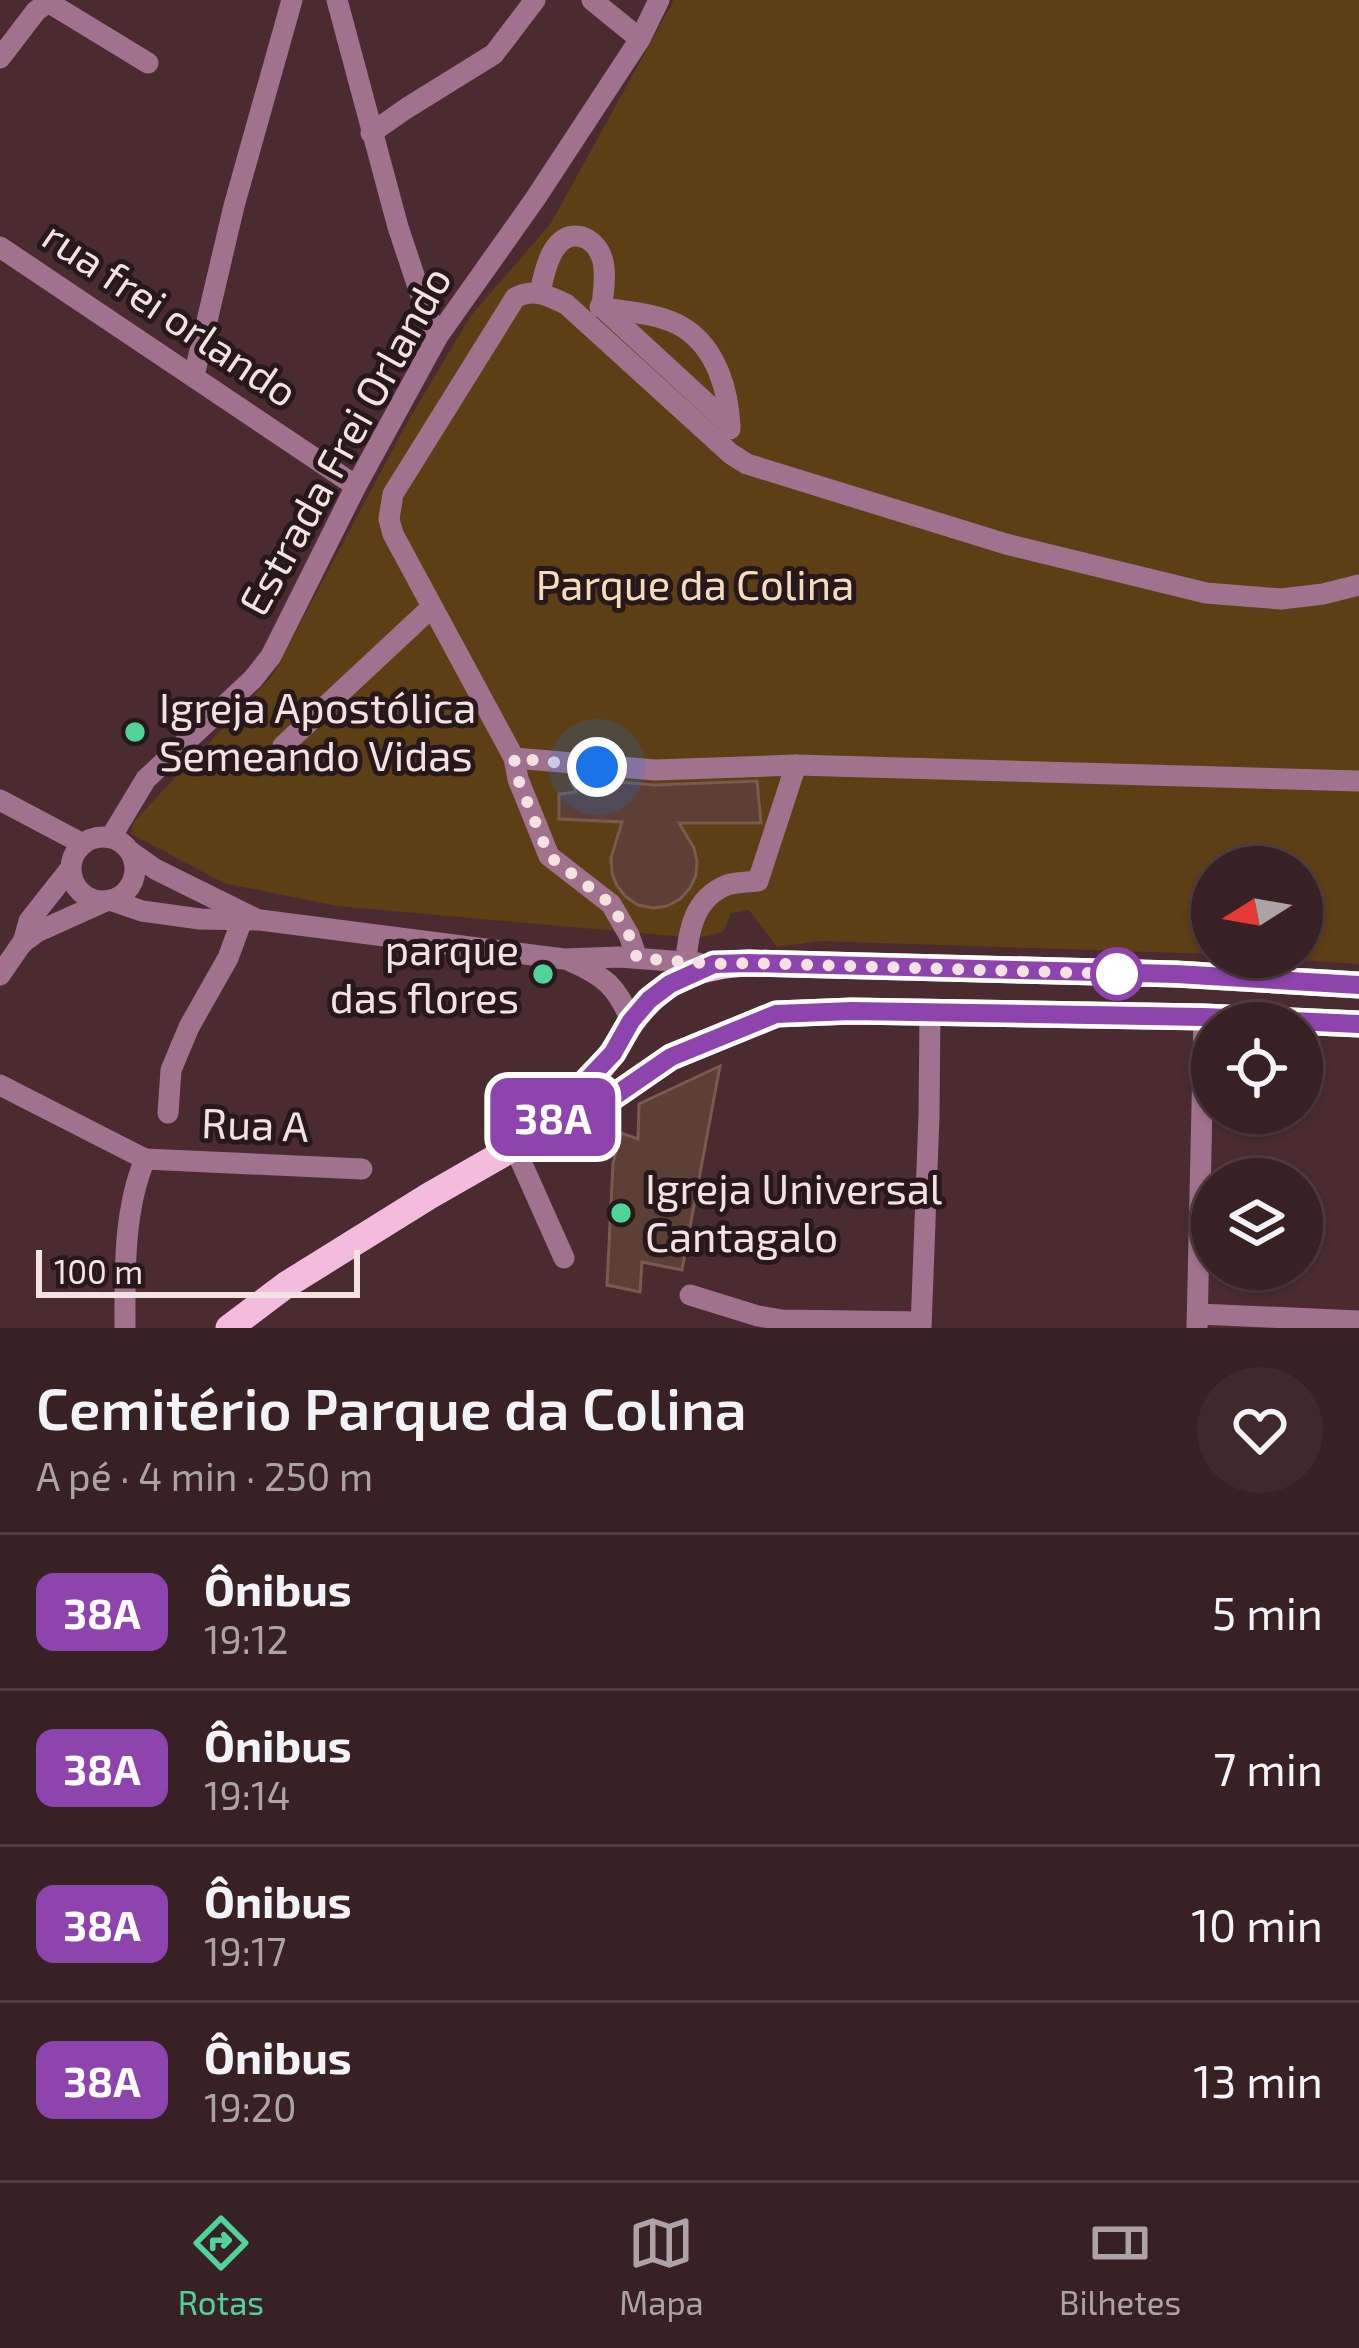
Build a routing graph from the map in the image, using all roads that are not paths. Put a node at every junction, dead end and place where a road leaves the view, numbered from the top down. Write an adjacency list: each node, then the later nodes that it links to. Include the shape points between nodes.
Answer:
1 (292, 0): 16 (street)
2 (338, 0): 10 (street)
3 (535, 0): 10 (street, via 494,54)
4 (592, 0): 7 (street)
5 (659, 0): 7 (street, Estrada Frei Orlando)
6 (49, 1): 8 (street); 9 (street)
7 (640, 39): 15 (street, Estrada Frei Orlando)
8 (0, 58)
9 (148, 63)
10 (371, 133): 15 (street)
11 (0, 247): 16 (street, rua frei orlando)
12 (540, 293): 13 (street); 14 (street, via 556,246 582,237 602,258); 21 (street, via 515,298 393,494 394,534)
13 (566, 304): 14 (street); 18 (street)
14 (602, 308): 17 (street); 17 (street, via 685,328 722,378)
15 (438, 336): 19 (street, Estrada Frei Orlando)
16 (194, 376): 19 (street, rua frei orlando)
17 (730, 424): 18 (street)
18 (731, 454): 20 (street, via 1006,544 1206,593 1281,599)
19 (356, 486): 27 (street, Estrada Frei Orlando, via 271,656 146,778)
20 (1359, 585)
21 (432, 607): 22 (street); 23 (street)
22 (284, 746)
23 (514, 758): 24 (street, via 655,770); 33 (street, via 549,856 611,904)
24 (796, 765): 25 (street); 35 (street, via 758,881 727,885 698,906 687,939)
25 (1359, 781)
26 (0, 800): 29 (street, via 54,829)
27 (111, 837): 28 (street); 29 (street, via 95,837)
28 (131, 852): 30 (street, via 133,882); 31 (street)
29 (76, 855): 30 (street, via 73,882 93,900); 32 (street)
30 (108, 901): 31 (street); 32 (street)
31 (251, 920): 34 (street); 47 (street, via 189,1027 171,1070)
32 (22, 944): 37 (street)
33 (637, 958): 34 (street); 35 (street)
34 (564, 959): 42 (street, via 609,983)
35 (700, 963): 36 (main road); 42 (main road)
36 (764, 965): 38 (main road); 40 (main road)
37 (0, 975)
38 (1359, 985)
39 (930, 1013): 40 (main road); 41 (main road); 56 (street)
40 (776, 1014): 45 (main road)
41 (1191, 1017)
42 (631, 1021): 45 (main road, via 646,1053); 49 (main road, via 613,1053)
43 (1323, 1022): 44 (main road)
44 (1359, 1024)
45 (671, 1057): 49 (main road, via 597,1108)
46 (0, 1085): 50 (street, Rua A)
47 (168, 1114)
48 (1201, 1134): 54 (street)
49 (526, 1139): 52 (street); 58 (main road)
50 (145, 1160): 51 (street, Rua A); 57 (street, Rua A, via 125,1257)
51 (362, 1168)
52 (564, 1258)
53 (690, 1294): 56 (street, via 782,1320)
54 (1197, 1321): 55 (street)
55 (1359, 1321)
56 (921, 1325)
57 (125, 1328)
58 (229, 1328)

